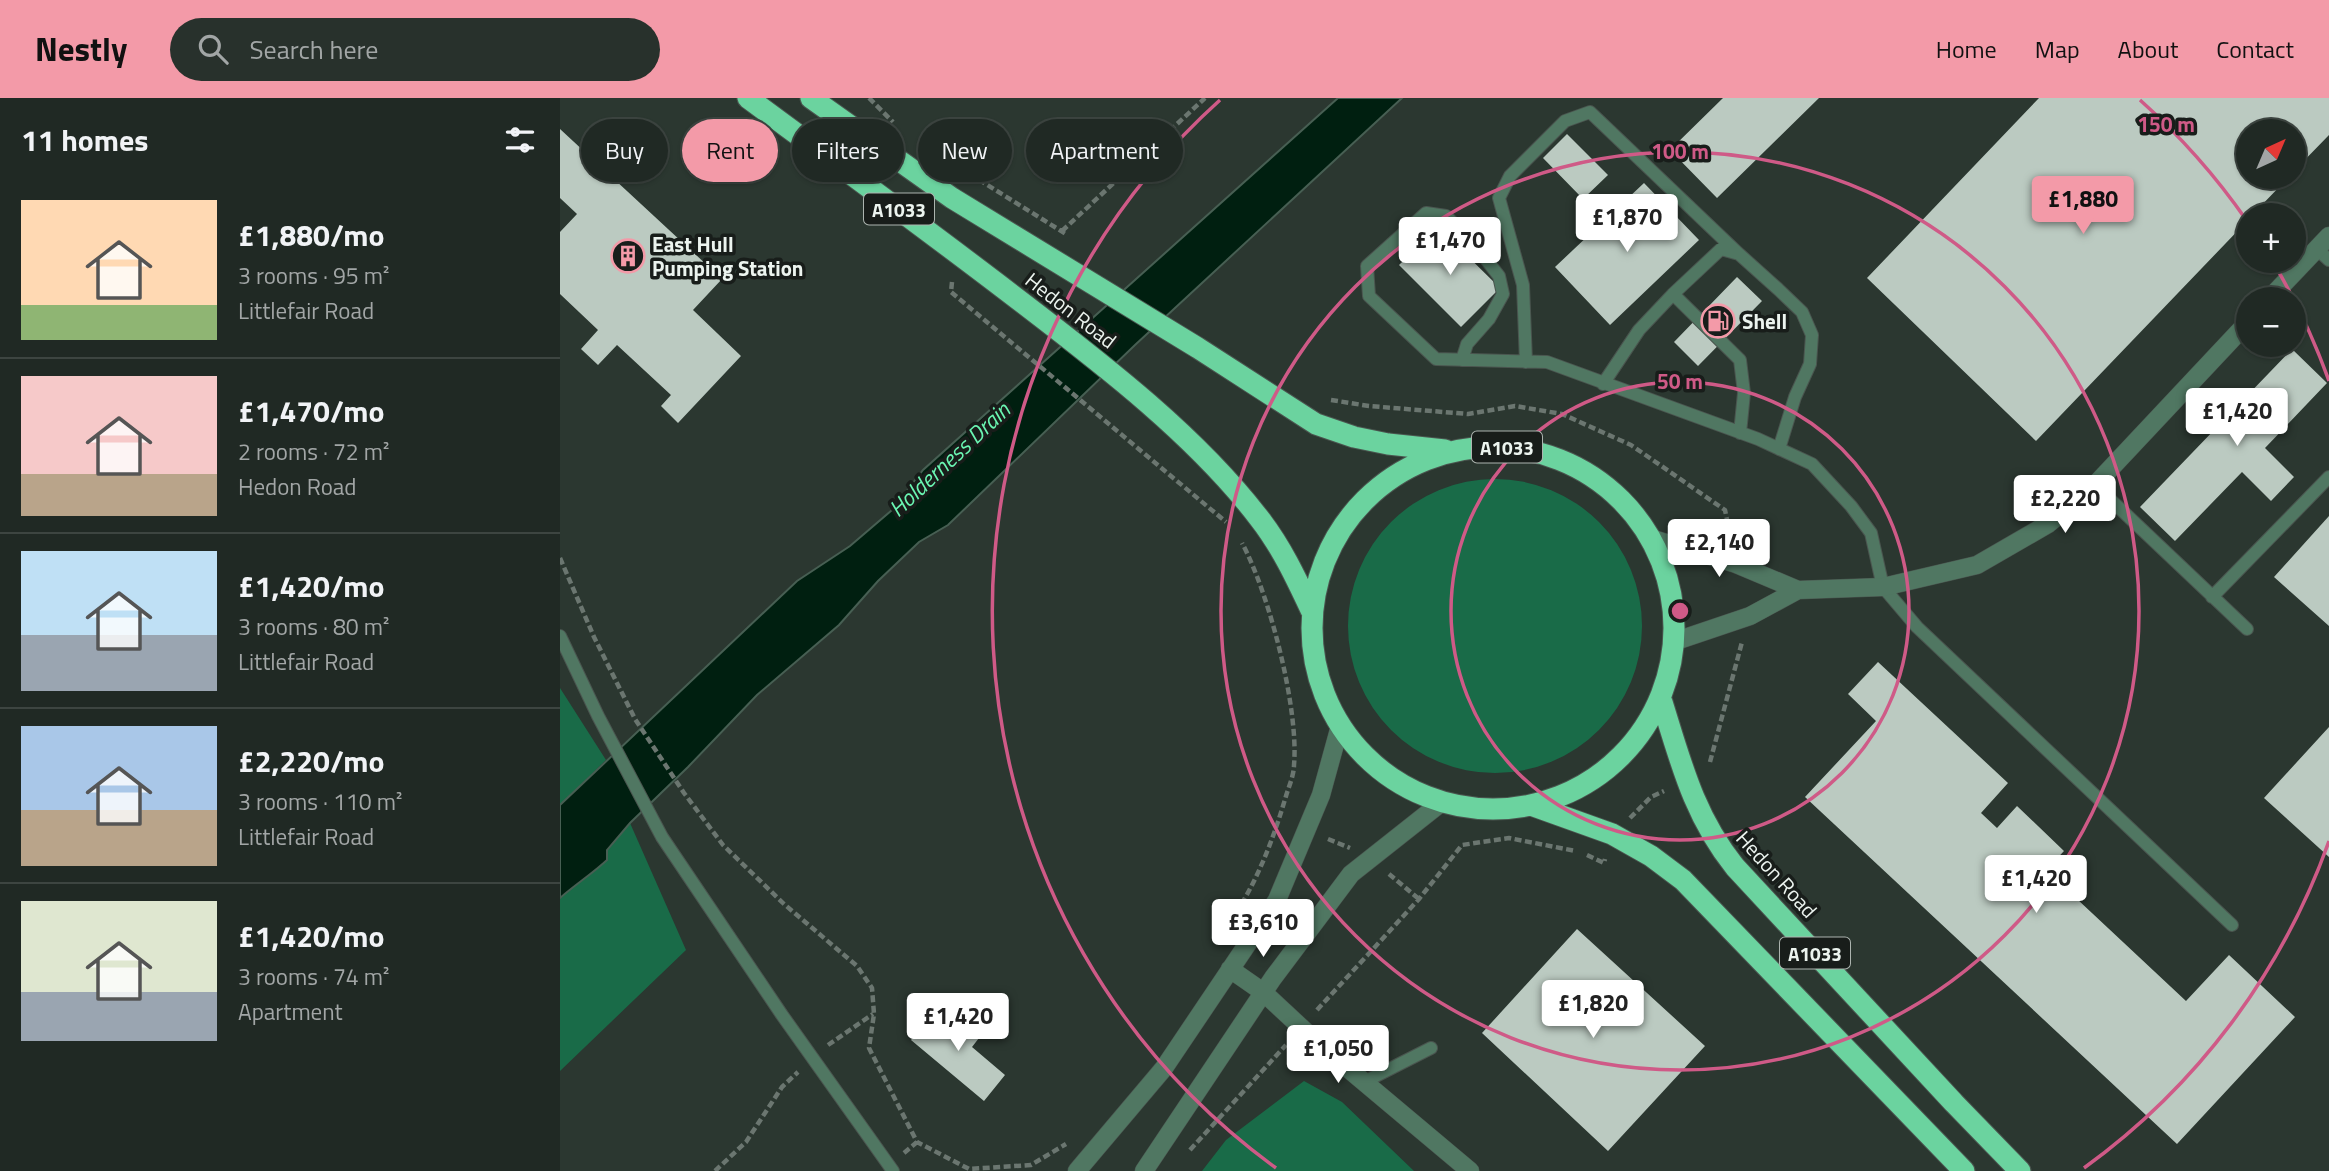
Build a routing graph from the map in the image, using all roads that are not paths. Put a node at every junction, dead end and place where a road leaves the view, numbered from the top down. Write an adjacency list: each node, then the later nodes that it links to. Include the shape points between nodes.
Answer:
1 (748, 98): 20 (highway, Hedon Road / A1033, via 1138,394 1260,519)
2 (811, 98): 13 (highway, Hedon Road / A1033, via 952,198 1316,424 1377,442)
3 (2325, 248): 5 (street)
4 (1739, 254): 6 (lane, via 1721,249); 9 (lane, via 1590,112 1565,121 1510,176 1499,198 1523,285); 12 (lane, via 1802,312 1812,335 1810,364)
5 (2282, 287)
6 (1673, 295): 10 (lane, via 1639,330); 11 (lane, via 1740,360 1744,393)
7 (2236, 335): 15 (street)
8 (1462, 360): 8 (lane, via 1436,359 1369,296 1367,266 1426,213 1446,216 1499,276 1503,294); 9 (lane)
9 (1526, 362): 10 (lane, via 1547,362)
10 (1602, 384): 11 (lane)
11 (1740, 433): 12 (lane)
12 (1779, 449): 17 (lane, via 1812,464 1851,506 1871,533)
13 (1449, 451): 16 (highway, A1033, via 1501,446 1565,461 1591,475 1624,503); 20 (highway, A1033, via 1397,472 1354,509 1325,556)
14 (2329, 477): 19 (lane)
15 (2095, 485): 17 (street, via 2048,524 1978,565); 19 (lane)
16 (1650, 538): 18 (street, via 1736,564); 23 (highway, A1033, via 1672,606)
17 (1883, 587): 18 (street); 28 (lane, via 1917,627)
18 (1798, 590): 23 (street, via 1750,616)
19 (2212, 597): 21 (lane)
20 (1311, 610): 25 (highway, A1033, via 1316,671)
21 (2247, 629)
22 (560, 636): 33 (lane, via 662,837)
23 (1673, 642): 24 (highway, A1033)
24 (1662, 702): 27 (highway, A1033, via 1623,754 1580,787); 38 (highway, Hedon Road / A1033, via 1696,805 1716,843)
25 (1340, 726): 26 (highway, A1033, via 1368,760 1403,785); 29 (street, via 1321,795 1277,900)
26 (1443, 802): 27 (highway, A1033, via 1487,809); 30 (street, via 1351,874)
27 (1531, 805): 37 (highway, A1033, via 1612,834 1684,880)
28 (2232, 925)
29 (1230, 969): 30 (street); 34 (street, via 1164,1068)
30 (1263, 992): 32 (street); 35 (street)
31 (1431, 1048): 32 (lane)
32 (1364, 1082): 36 (street)
33 (893, 1171)
34 (1077, 1171)
35 (1144, 1171)
36 (1470, 1171)
37 (1964, 1171)
38 (2020, 1171)

